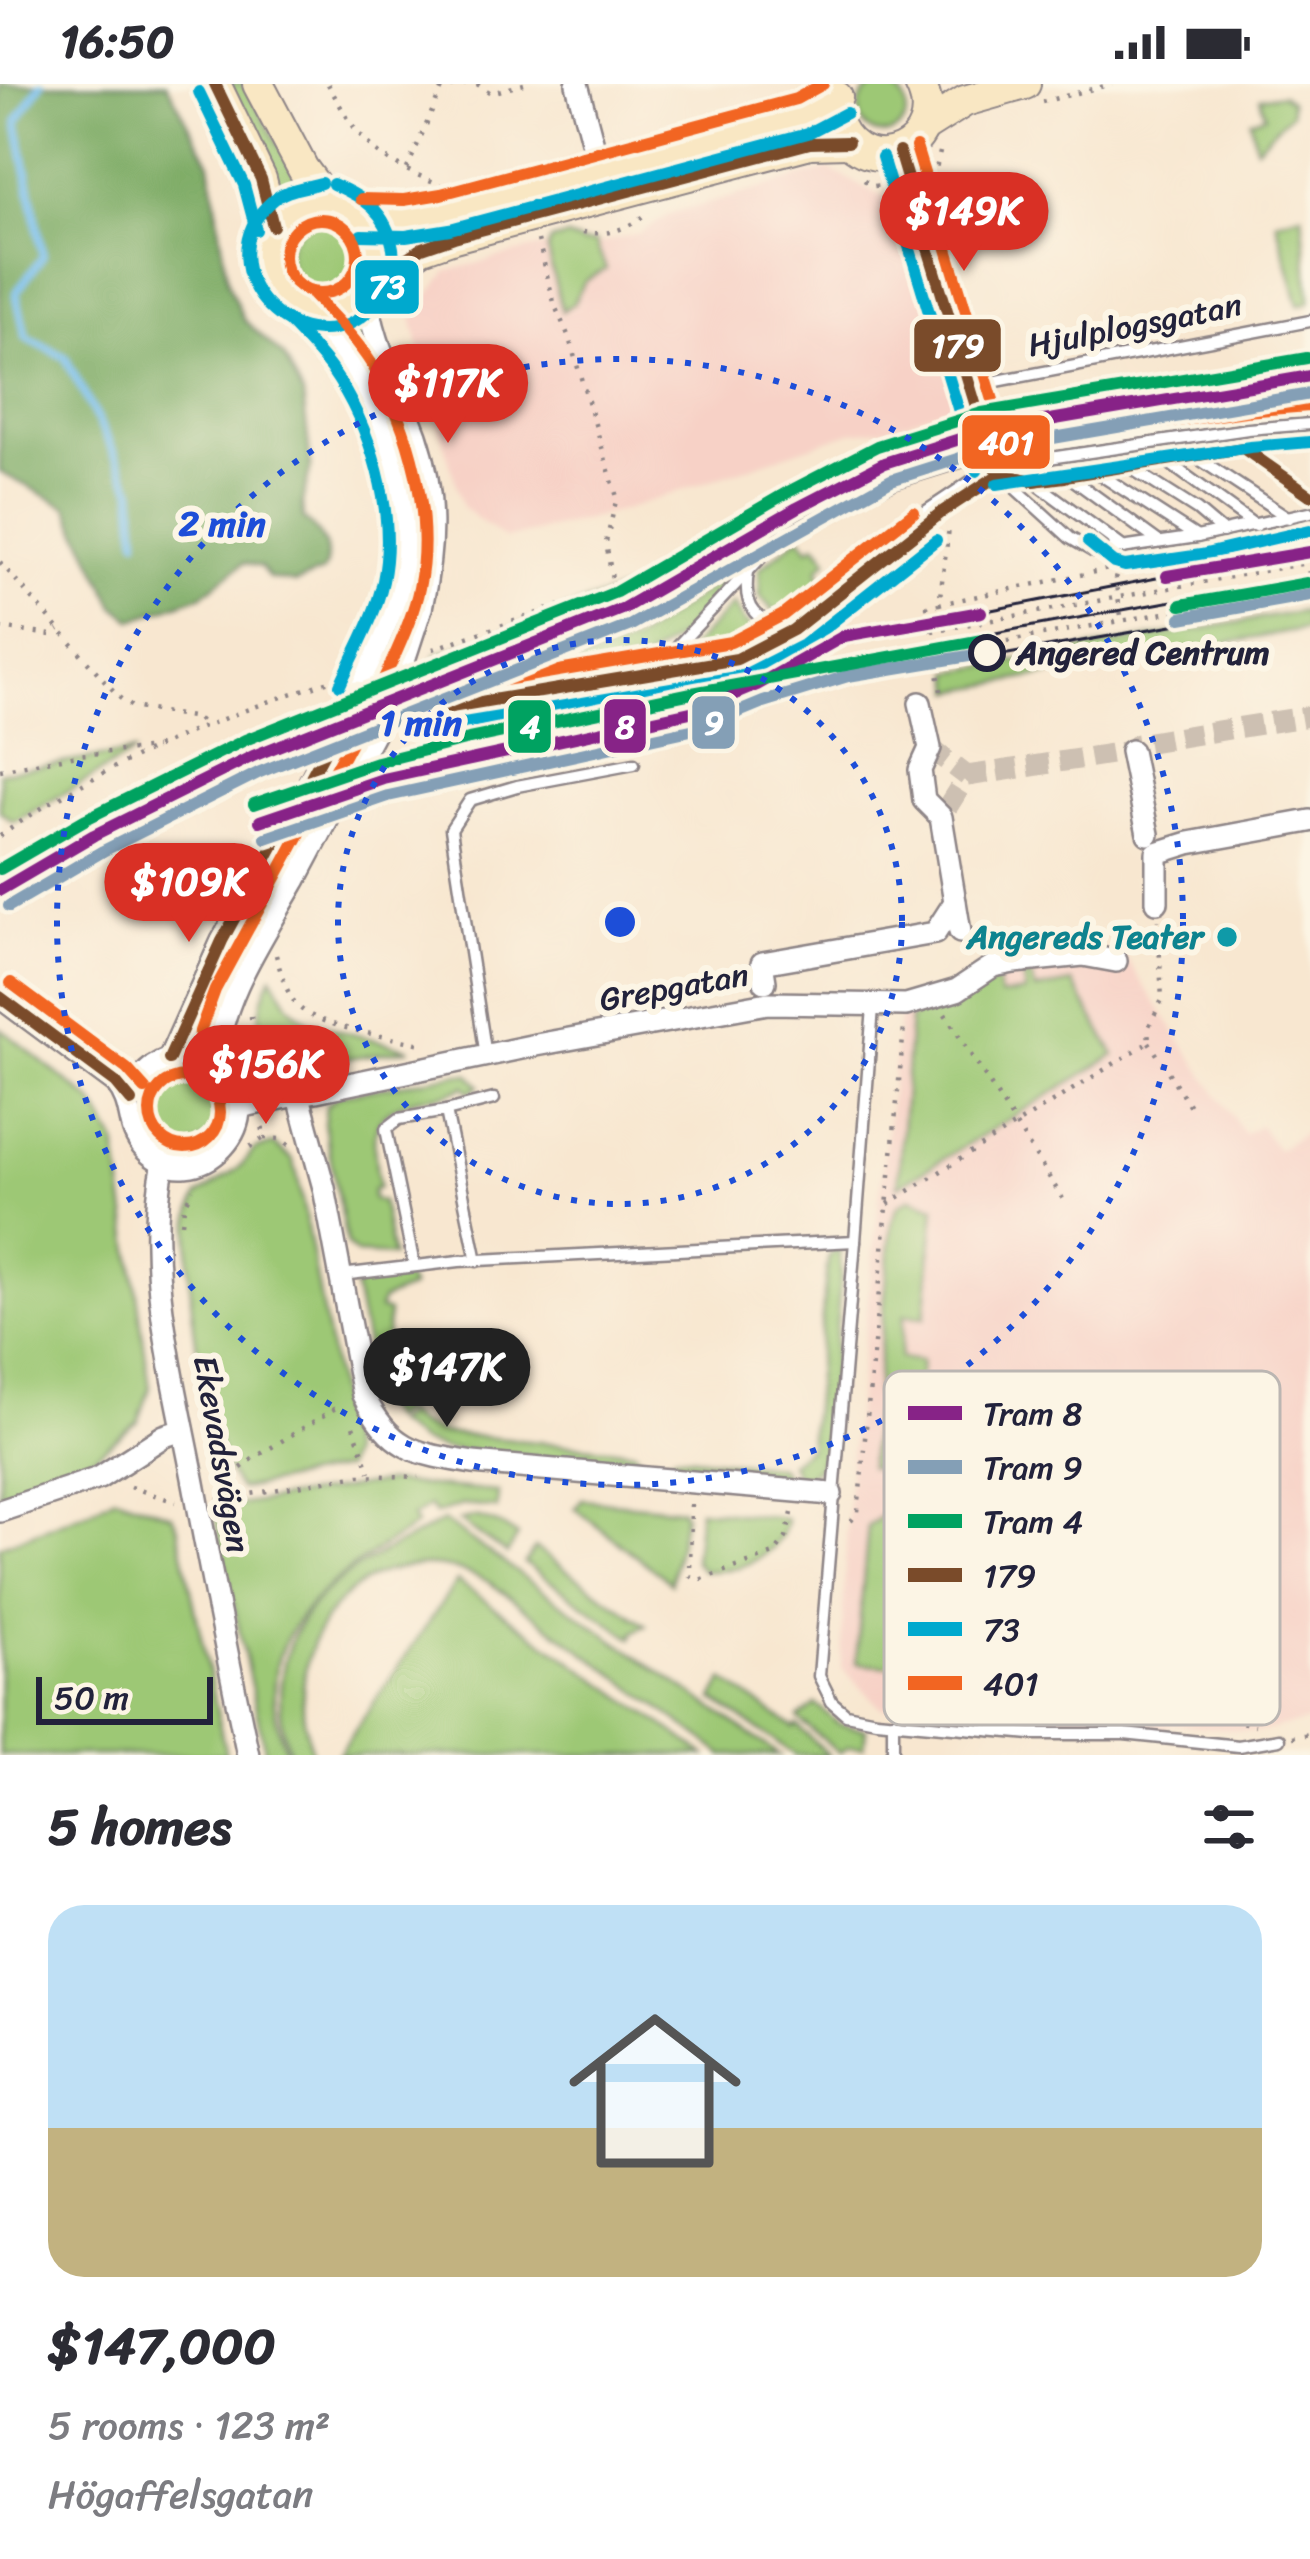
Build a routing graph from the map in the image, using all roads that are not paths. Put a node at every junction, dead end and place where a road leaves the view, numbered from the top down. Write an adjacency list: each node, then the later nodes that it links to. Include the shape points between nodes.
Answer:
1 (215, 84): 13 (street, via 261,179)
2 (258, 84): 11 (street)
3 (577, 84): 10 (street)
4 (920, 84): 7 (street)
5 (1025, 84): 7 (street, via 965,101)
6 (840, 90): 8 (street, via 837,121); 10 (street, via 803,116)
7 (924, 127): 9 (street)
8 (848, 142): 9 (street); 14 (street, via 810,143 454,237)
9 (902, 167): 17 (street)
10 (600, 171): 12 (street, via 446,212)
11 (326, 200): 12 (street); 13 (street, via 305,202)
12 (361, 217): 14 (street, via 376,255)
13 (273, 226): 15 (street, via 268,274)
14 (369, 284): 15 (street, via 345,306); 40 (street, bridge, via 375,336 417,437 433,555)
15 (300, 308): 39 (street, bridge, via 347,359 384,434 402,514 399,593)
16 (1310, 321): 17 (lane, Hjulplogsgatan)
17 (971, 386): 19 (street)
18 (1310, 400): 23 (lane)
19 (978, 410): 23 (lane)
20 (1310, 424): 23 (lane)
21 (1196, 457): 22 (lane); 28 (lane, via 1243,448); 30 (lane)
22 (1166, 461): 24 (lane); 31 (lane)
23 (994, 464): 27 (lane); 35 (lane, via 1082,545 1094,552); 36 (lane, via 896,482 785,532); 37 (lane)
24 (1130, 467): 25 (lane); 32 (lane)
25 (1096, 472): 26 (lane); 33 (lane)
26 (1068, 476): 27 (lane); 34 (lane)
27 (1033, 482): 35 (lane)
28 (1310, 495)
29 (1310, 512): 30 (lane)
30 (1289, 518): 31 (lane)
31 (1256, 526): 32 (lane)
32 (1223, 532): 33 (lane)
33 (1197, 537): 34 (lane)
34 (1159, 542): 35 (lane)
35 (1122, 548)
36 (749, 568): 37 (lane, via 745,592 757,616); 38 (lane)
37 (793, 630): 38 (lane, via 737,659)
38 (651, 675): 40 (lane, bridge, via 445,708)
39 (357, 692): 40 (lane, bridge); 54 (street, bridge, via 222,940)
40 (391, 700): 55 (street, bridge, via 230,997)
41 (920, 703): 46 (street, via 930,748 920,770 924,800 941,817)
42 (1131, 751): 45 (street)
43 (634, 764): 53 (lane, via 470,800 451,829)
44 (1310, 821): 47 (street, via 1157,853)
45 (1148, 834)
46 (955, 902): 48 (street); 50 (street, via 934,933 762,963)
47 (1157, 902)
48 (960, 932)
49 (1117, 961): 52 (street, Grepgatan, via 1082,955 1014,962 935,998)
50 (765, 982)
51 (0, 997): 58 (street)
52 (873, 1007): 53 (street, Grepgatan, via 768,1003); 62 (lane)
53 (486, 1056): 56 (street, Grepgatan)
54 (169, 1059): 55 (street); 58 (street, via 144,1074)
55 (214, 1065): 59 (street)
56 (298, 1093): 59 (street, Grepgatan); 65 (street)
57 (494, 1100): 60 (lane)
58 (130, 1101): 61 (street, via 140,1144)
59 (249, 1105): 61 (street, via 217,1156 200,1164)
60 (446, 1111): 63 (lane); 64 (lane, via 399,1119 386,1130)
61 (164, 1162): 66 (street, Ekevadsvägen, via 155,1255)
62 (854, 1241): 63 (lane); 67 (lane)
63 (477, 1261): 64 (lane)
64 (414, 1265): 65 (lane)
65 (338, 1276): 67 (street, via 363,1395 378,1425 405,1448 472,1463 799,1494)
66 (194, 1430): 68 (street, via 164,1436 100,1478); 73 (street, Ekevadsvägen)
67 (830, 1505): 69 (lane, via 819,1676 846,1714)
68 (0, 1510)
69 (884, 1720)
70 (893, 1725): 74 (lane)
71 (937, 1725): 72 (lane, via 1238,1746)
72 (1279, 1739)
73 (248, 1755)
74 (892, 1755)

